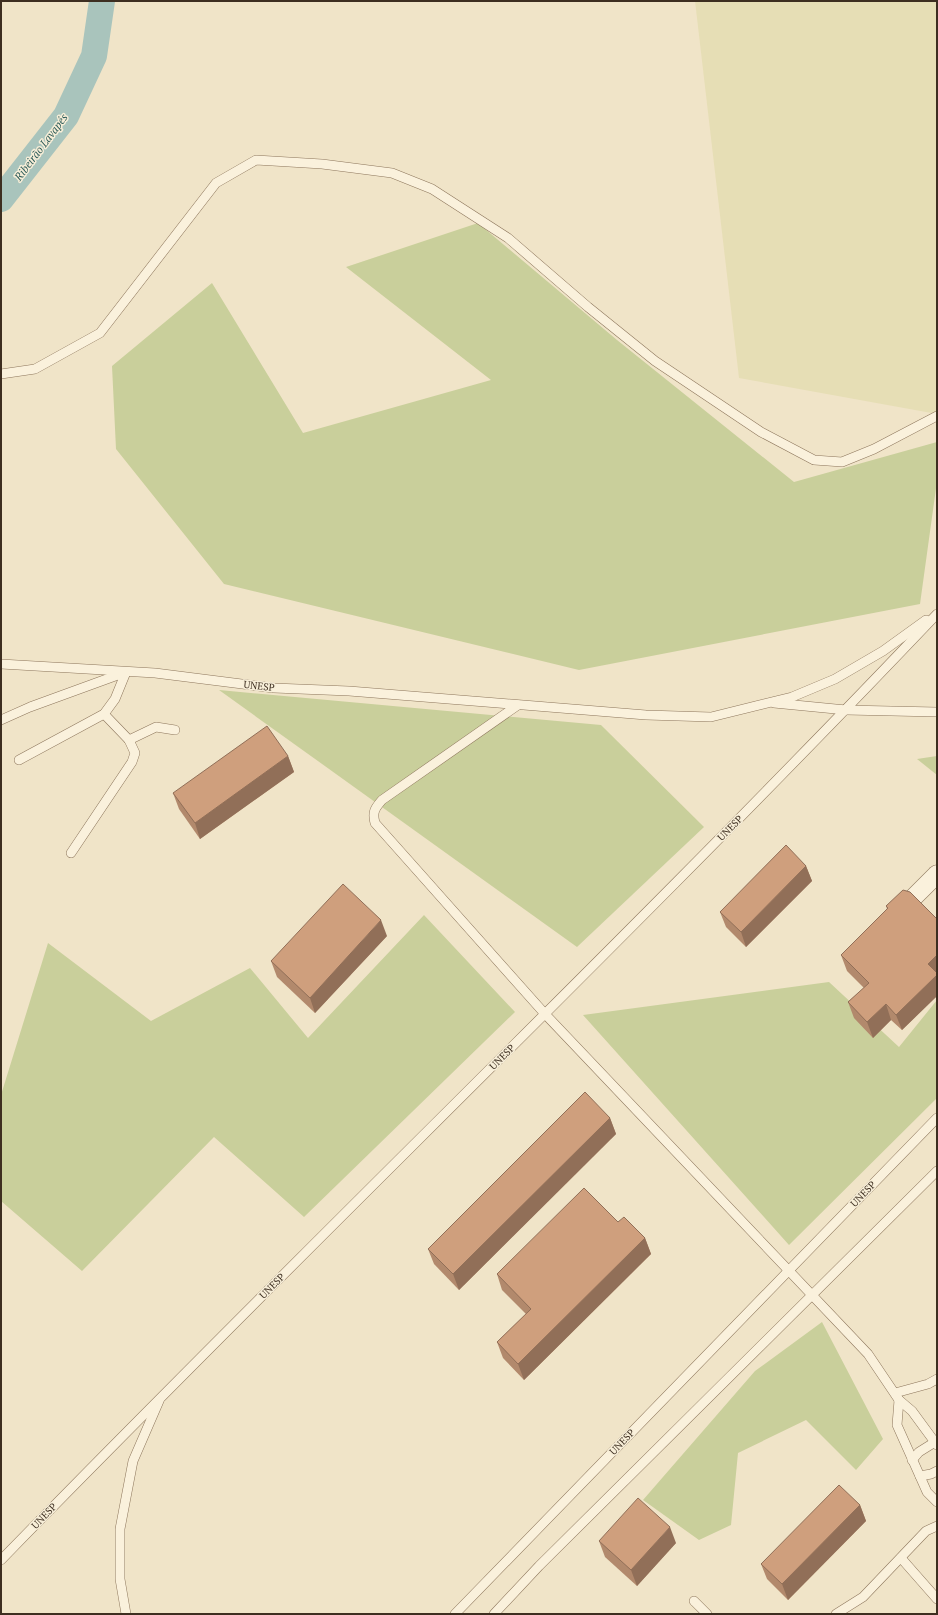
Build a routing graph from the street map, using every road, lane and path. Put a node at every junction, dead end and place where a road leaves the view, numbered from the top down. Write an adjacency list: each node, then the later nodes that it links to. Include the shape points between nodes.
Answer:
1 (1, 374): 2 (lane, via 35,369 100,333 216,182 256,160 322,164 392,173 432,189 508,238 655,361 761,432 814,460 842,462)
2 (937, 416)
3 (937, 613): 6 (lane, UNESP, via 835,679 792,697); 8 (lane, UNESP)
4 (1, 664): 5 (lane, UNESP)
5 (126, 672): 7 (lane, UNESP, via 155,673 274,688 349,691); 10 (lane, via 115,699); 11 (lane)
6 (766, 703): 7 (lane, UNESP, via 711,717 646,716); 8 (lane, UNESP)
7 (518, 705): 18 (lane, via 382,800 374,809 373,817 375,823)
8 (846, 710): 9 (lane, UNESP); 18 (lane, UNESP)
9 (937, 712)
10 (104, 714): 13 (lane); 14 (lane)
11 (1, 720)
12 (175, 730): 13 (lane, via 156,727)
13 (130, 740): 15 (lane, via 135,753 132,762)
14 (18, 760)
15 (71, 853)
16 (937, 874): 17 (street)
17 (914, 897)
18 (545, 1014): 21 (lane); 24 (lane, UNESP)
19 (937, 1118): 21 (lane, UNESP)
20 (937, 1171): 22 (lane)
21 (789, 1270): 22 (lane); 37 (lane, UNESP)
22 (812, 1295): 25 (lane, via 868,1354); 38 (lane, via 539,1566)
23 (937, 1378): 25 (lane)
24 (162, 1395): 33 (lane, UNESP); 36 (lane, via 133,1460 120,1529 120,1579)
25 (897, 1397): 26 (lane, via 912,1410); 27 (lane, via 898,1424)
26 (936, 1444): 27 (lane, via 919,1452)
27 (912, 1460): 29 (lane)
28 (937, 1471): 29 (lane)
29 (920, 1476): 30 (lane, via 927,1492)
30 (937, 1502)
31 (937, 1526): 32 (lane, via 926,1531)
32 (901, 1558): 34 (lane); 40 (lane, via 864,1597)
33 (1, 1560)
34 (937, 1599)
35 (694, 1601): 39 (lane)
36 (126, 1614)
37 (455, 1614)
38 (494, 1614)
39 (707, 1614)
40 (836, 1614)

